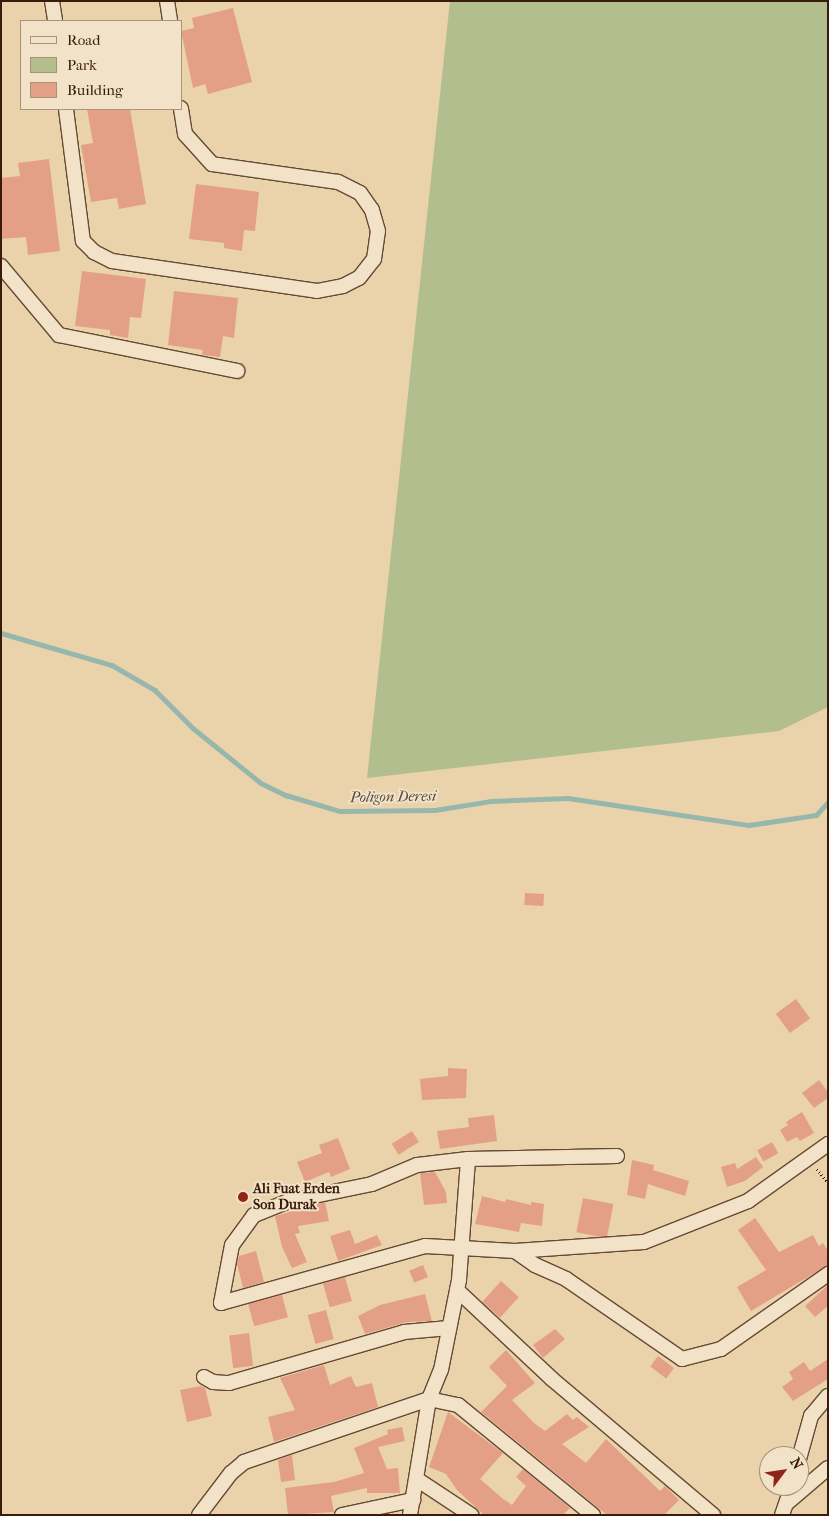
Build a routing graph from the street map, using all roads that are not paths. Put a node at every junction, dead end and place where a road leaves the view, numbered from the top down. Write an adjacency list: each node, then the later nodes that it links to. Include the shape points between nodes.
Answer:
1 (52, 1): 3 (street)
2 (167, 1): 4 (street)
3 (55, 20)
4 (170, 20)
5 (66, 110): 6 (street, via 83,241 94,252 112,261 317,291 344,286 359,278 374,259 378,231 372,210 360,193 338,182 212,164 185,134)
6 (181, 110)
7 (1, 266): 8 (street, via 58,335)
8 (237, 371)
9 (828, 1144): 13 (street, via 748,1201 644,1242)
10 (617, 1156): 11 (street)
11 (468, 1160): 12 (street); 12 (street, via 417,1165 372,1184 289,1201 254,1215 232,1245 220,1303 425,1246)
12 (461, 1247): 13 (street); 15 (street)
13 (515, 1251): 14 (street, via 535,1266 566,1279 682,1359 721,1349)
14 (828, 1274)
15 (457, 1290): 16 (street); 31 (street, via 552,1379)
16 (450, 1328): 17 (street, via 404,1332 229,1383 214,1382); 19 (street, via 441,1370)
17 (204, 1376)
18 (828, 1396): 20 (street, via 811,1416)
19 (430, 1399): 22 (street); 26 (street, via 244,1462 231,1473); 30 (street, via 458,1405)
20 (803, 1446)
21 (828, 1468): 25 (street)
22 (418, 1480): 24 (street); 29 (street)
23 (789, 1496): 25 (street)
24 (413, 1500): 27 (street); 28 (street)
25 (785, 1509)
26 (199, 1515)
27 (342, 1515)
28 (410, 1515)
29 (471, 1515)
30 (592, 1515)
31 (713, 1515)

